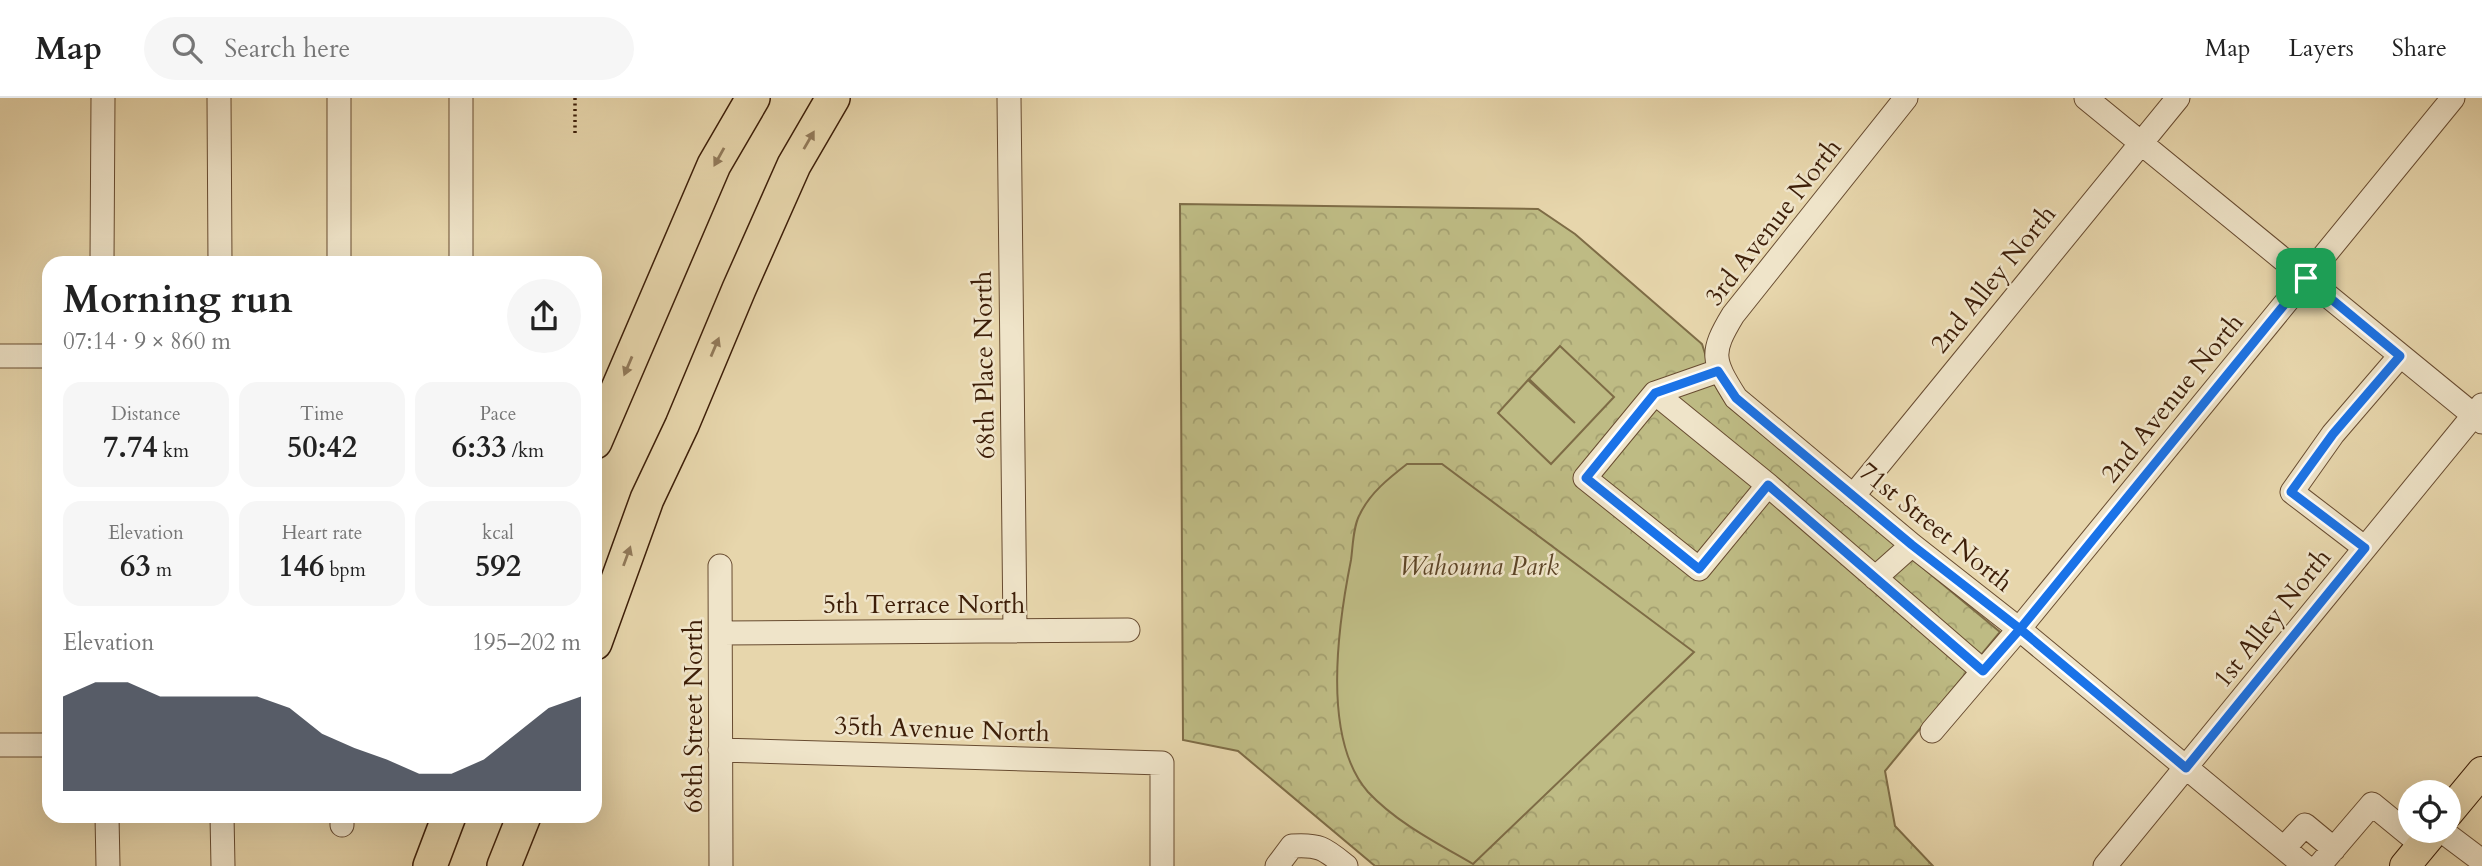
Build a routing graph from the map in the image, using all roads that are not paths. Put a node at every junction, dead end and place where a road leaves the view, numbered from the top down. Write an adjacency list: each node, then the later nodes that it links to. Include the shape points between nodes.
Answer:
1 (103, 98): 13 (street)
2 (219, 98): 14 (street)
3 (339, 98): 15 (street)
4 (461, 98): 16 (street)
5 (753, 98): 24 (highway, one-way to 24, via 714,165)
6 (833, 98): 31 (highway, one-way to 6, via 647,499 739,289 794,165)
7 (1009, 98): 34 (street, 68th Place North)
8 (1906, 98): 21 (street, 3rd Avenue North, via 1733,314 1717,342)
9 (2086, 98): 12 (street)
10 (2178, 98): 12 (street, 2nd Alley North)
11 (2452, 98): 17 (street, 2nd Avenue North)
12 (2142, 143): 17 (street); 26 (street, 2nd Alley North)
13 (102, 256)
14 (220, 256)
15 (339, 256)
16 (461, 256)
17 (2306, 278): 20 (street); 32 (street, 2nd Avenue North)
18 (0, 356): 19 (street)
19 (42, 356)
20 (2400, 356): 23 (street); 28 (street, via 2291,492)
21 (1718, 360): 22 (street); 26 (street, 71st Street North, via 1736,398)
22 (1655, 393): 25 (street); 25 (street, via 1586,478 1699,569)
23 (2479, 414): 28 (street, 1st Alley North)
24 (602, 426)
25 (1768, 485): 30 (street)
26 (1853, 496): 27 (street, 71st Street North)
27 (1912, 545): 30 (street); 32 (street, 71st Street North)
28 (2365, 548): 41 (street, 1st Alley North)
29 (720, 566): 35 (street, 68th Street North)
30 (1875, 578): 36 (street)
31 (602, 624)
32 (2020, 629): 36 (street, 2nd Avenue North); 41 (street, 71st Street North)
33 (1128, 630): 34 (street, 5th Terrace North)
34 (1015, 631): 35 (street, 5th Terrace North)
35 (721, 633): 40 (street, 68th Street North)
36 (1983, 671): 37 (street, 2nd Avenue North)
37 (1932, 731)
38 (0, 744): 39 (street)
39 (42, 745)
40 (720, 750): 57 (street, 68th Street North); 58 (street, 35th Avenue North, via 1162,763)
41 (2186, 768): 50 (street, 71st Street North); 61 (street, 1st Alley North)
42 (2482, 772): 43 (main road)
43 (2461, 797)
44 (107, 823): 53 (street)
45 (222, 823): 54 (street)
46 (446, 823): 55 (highway)
47 (521, 823): 56 (highway)
48 (2398, 823): 51 (street, via 2372,804)
49 (2426, 843): 52 (street)
50 (2284, 848): 51 (street, via 2305,825); 62 (street, 71st Street North)
51 (2327, 857)
52 (2482, 861)
53 (108, 866)
54 (223, 866)
55 (430, 866)
56 (505, 866)
57 (722, 866)
58 (1162, 866)
59 (1277, 866): 60 (street, via 1293,846 1313,845 1325,848)
60 (1346, 866)
61 (2105, 866)
62 (2305, 866)

